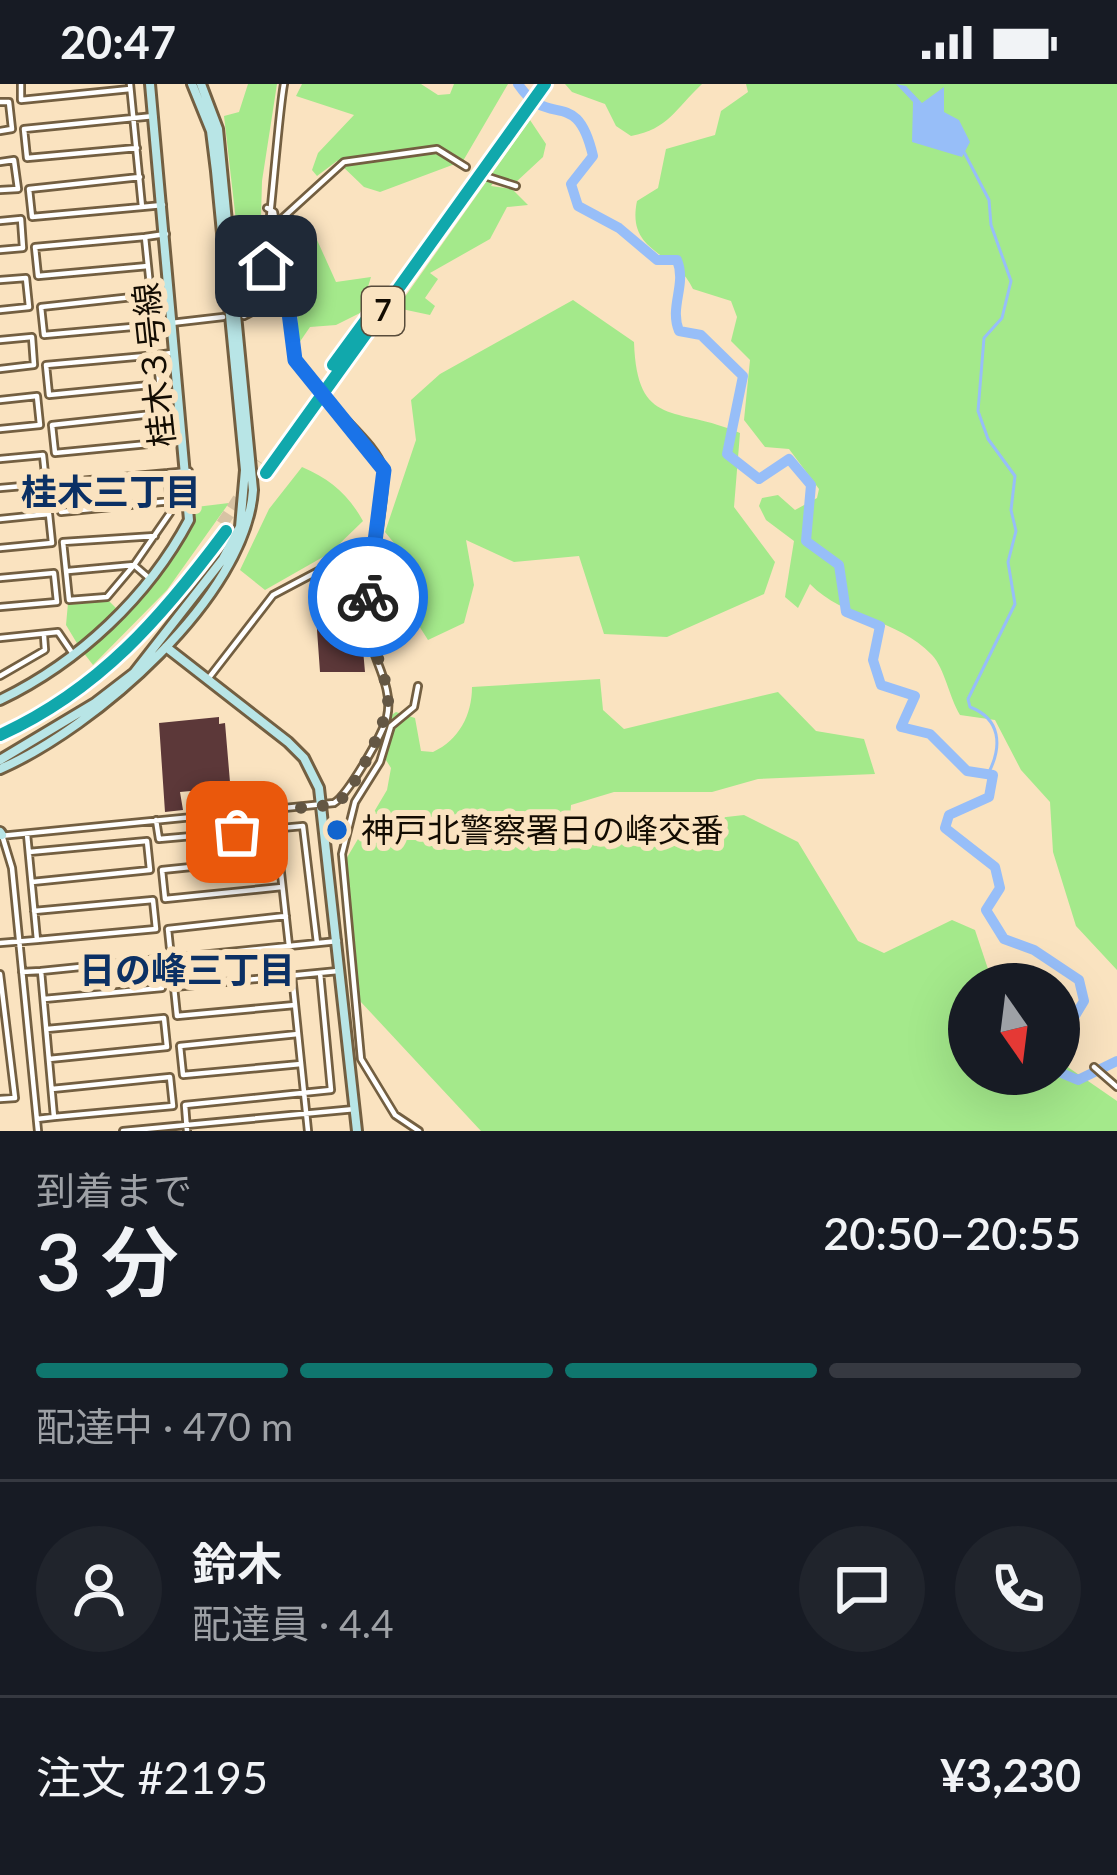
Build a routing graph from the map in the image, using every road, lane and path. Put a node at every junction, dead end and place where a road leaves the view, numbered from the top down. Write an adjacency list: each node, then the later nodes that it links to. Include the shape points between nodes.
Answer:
1 (21, 84): 9 (street, via 21,100)
2 (58, 84): 9 (street)
3 (150, 84): 11 (street, 桂木３号線)
4 (197, 84): 68 (street, via 218,129 253,490 238,550)
5 (284, 84): 24 (street)
6 (535, 84): 14 (highway, 7)
7 (545, 84): 14 (highway, 7)
8 (131, 86): 9 (street); 12 (street)
9 (59, 96)
10 (0, 102): 13 (street, via 9,101 11,129)
11 (154, 116): 12 (street); 22 (street, 桂木３号線)
12 (134, 118): 15 (street); 15 (street, via 23,129 27,158)
13 (0, 130)
14 (496, 145): 51 (highway, 7)
15 (137, 148): 19 (street)
16 (0, 162): 21 (street, via 14,160 18,189)
17 (466, 167): 26 (street, via 437,149 344,162)
18 (488, 177): 20 (street)
19 (140, 178): 23 (street); 23 (street, via 29,189 32,218)
20 (515, 186)
21 (0, 190)
22 (163, 205): 23 (street); 27 (street, 桂木３号線)
23 (142, 207)
24 (267, 208): 26 (street); 32 (street)
25 (0, 221): 29 (street, via 21,219 23,248)
26 (276, 224): 30 (street)
27 (166, 234): 28 (street); 38 (street, 桂木３号線)
28 (146, 237): 31 (street); 31 (street, via 35,247 38,276)
29 (0, 250)
30 (283, 265): 32 (street); 61 (street, bridge, via 301,369 386,478)
31 (148, 266): 34 (street)
32 (266, 266): 36 (street, via 263,301)
33 (0, 280): 35 (street, via 26,278 29,307)
34 (151, 295): 39 (street); 39 (street, via 41,307 44,335)
35 (0, 310)
36 (244, 316)
37 (224, 317): 38 (street)
38 (174, 323): 39 (street); 41 (street, 桂木３号線)
39 (154, 325)
40 (0, 340): 43 (street, via 32,337 34,365)
41 (177, 352): 42 (street); 48 (street, 桂木３号線)
42 (157, 355): 44 (street); 44 (street, via 46,365 49,395)
43 (0, 369)
44 (160, 384): 46 (street)
45 (0, 400): 47 (street, via 37,396 40,425)
46 (163, 413): 49 (street); 49 (street, via 52,424 55,453)
47 (0, 429)
48 (186, 441): 49 (street); 52 (street, 桂木３号線)
49 (164, 442)
50 (0, 459): 54 (street, via 43,455 46,484)
51 (264, 468)
52 (188, 471): 53 (street); 64 (street, 桂木３号線, via 190,520)
53 (168, 473): 55 (street); 55 (street, via 57,483 61,512)
54 (0, 488)
55 (171, 501): 58 (street)
56 (0, 519): 59 (street, via 49,514 52,543)
57 (224, 528): 74 (highway, via 126,642)
58 (155, 536): 60 (street); 62 (street, via 63,542)
59 (0, 548)
60 (134, 565): 62 (street); 62 (street, via 107,597 69,600); 64 (street)
61 (370, 570): 71 (street, via 324,568 273,596); 75 (street, via 369,644 388,702)
62 (66, 572)
63 (0, 578): 65 (street, via 54,573 57,602)
64 (150, 578): 69 (street, 桂木３号線)
65 (0, 607)
66 (44, 634): 67 (street); 69 (street, via 58,632); 70 (street, via 46,650)
67 (0, 638)
68 (164, 645): 71 (street); 77 (street, via 111,701)
69 (73, 655): 73 (street, 桂木３号線)
70 (0, 676)
71 (208, 679): 78 (street, via 304,758)
72 (418, 686): 76 (street, via 414,707)
73 (0, 700)
74 (0, 731)
75 (377, 738): 76 (street); 78 (street, via 346,794)
76 (384, 744): 124 (street, via 343,844 361,1059 394,1115)
77 (0, 764)
78 (322, 805): 79 (street); 92 (street)
79 (274, 809): 80 (street); 81 (street)
80 (156, 820): 81 (street, via 159,839); 82 (street)
81 (276, 829): 85 (street); 94 (street, via 303,826)
82 (27, 832): 83 (street); 84 (street)
83 (1, 834): 93 (street)
84 (29, 852): 86 (street); 86 (street, via 147,841 150,870)
85 (279, 858): 87 (street); 87 (street, via 162,870 165,898)
86 (32, 882): 88 (street)
87 (282, 887): 89 (street)
88 (34, 911): 91 (street); 91 (street, via 154,900 157,928)
89 (286, 916): 96 (street); 96 (street, via 168,928 171,958)
90 (0, 931): 95 (street)
91 (38, 940): 93 (street)
92 (339, 941): 94 (street); 98 (street)
93 (19, 942): 95 (street); 99 (street)
94 (317, 943): 96 (street)
95 (1, 944)
96 (290, 946)
97 (40, 970): 99 (street); 103 (street); 103 (street, via 159,959 162,988)
98 (341, 971): 100 (street); 114 (street)
99 (22, 972): 117 (street)
100 (320, 973): 102 (street); 112 (street, via 332,1090)
101 (0, 974): 113 (street, via 15,1098)
102 (292, 975): 104 (street); 104 (street, via 174,987 177,1016)
103 (44, 999): 105 (street)
104 (295, 1005): 106 (street)
105 (46, 1029): 107 (street); 107 (street, via 164,1018 167,1047)
106 (298, 1034): 108 (street); 108 (street, via 180,1046 183,1075)
107 (49, 1059): 111 (street)
108 (301, 1064): 112 (street)
109 (1094, 1068): 110 (street)
110 (1117, 1088)
111 (52, 1089): 116 (street); 116 (street, via 170,1077 173,1106)
112 (304, 1093): 115 (street); 118 (street, via 185,1106)
113 (0, 1099)
114 (355, 1108): 115 (street); 123 (street)
115 (307, 1114): 118 (street); 122 (street)
116 (54, 1117): 117 (street)
117 (37, 1119): 120 (street)
118 (187, 1128): 119 (street)
119 (171, 1129): 121 (street)
120 (38, 1131)
121 (123, 1131)
122 (308, 1131)
123 (357, 1131)
124 (418, 1131)

